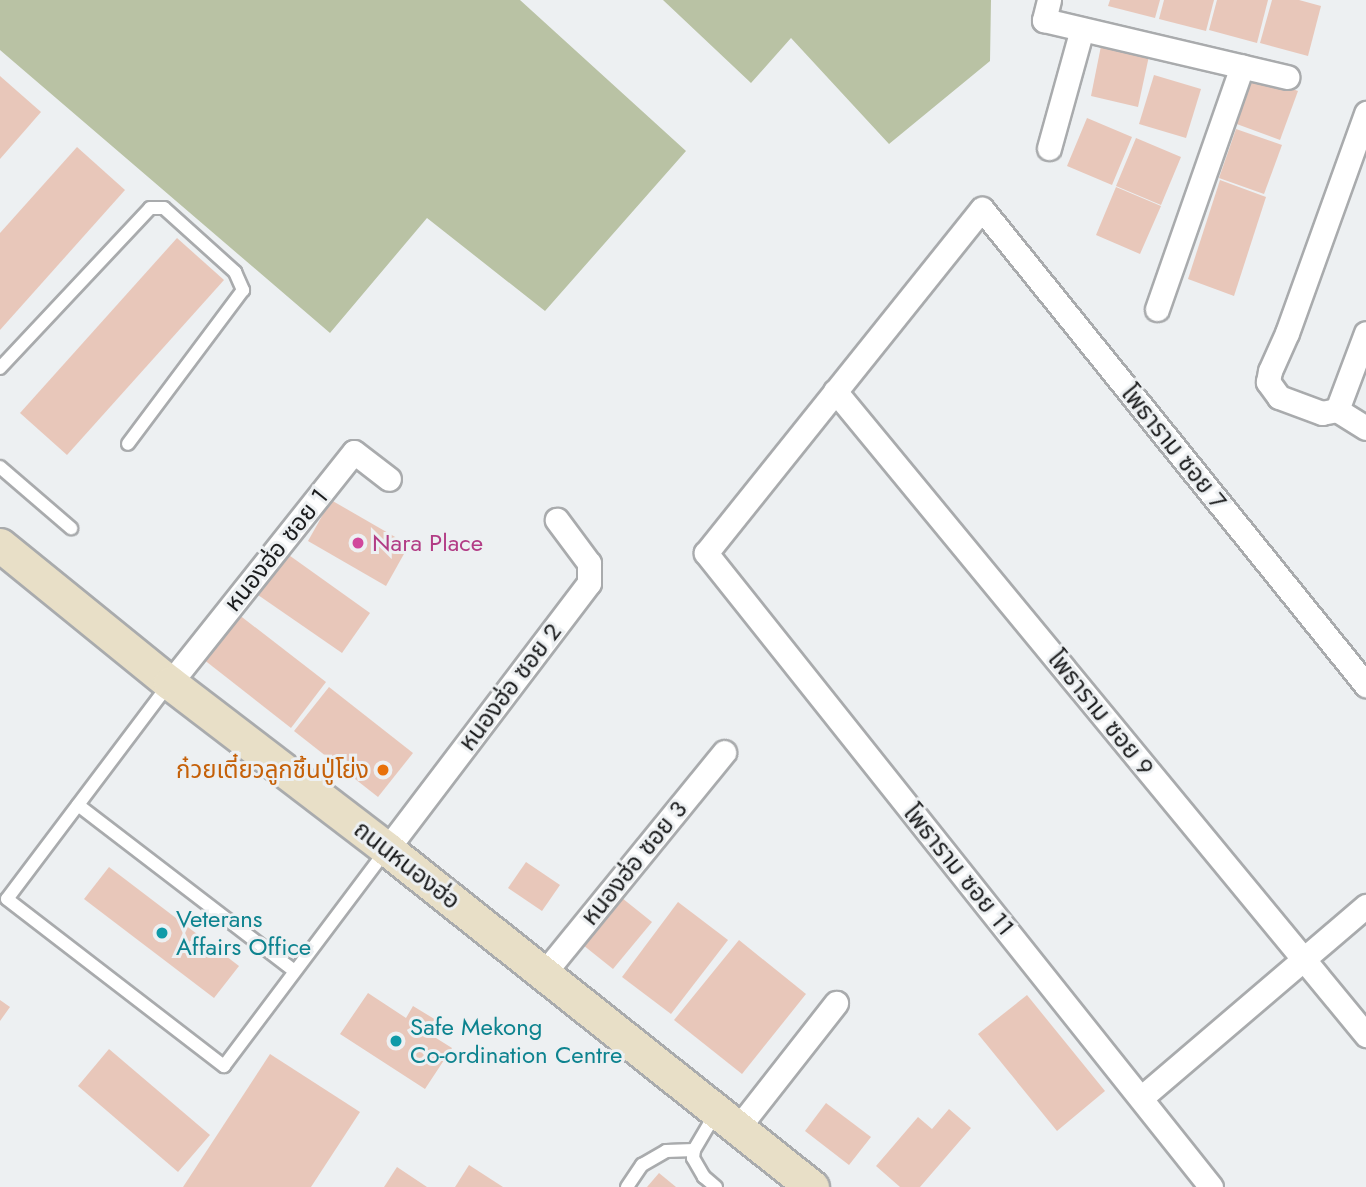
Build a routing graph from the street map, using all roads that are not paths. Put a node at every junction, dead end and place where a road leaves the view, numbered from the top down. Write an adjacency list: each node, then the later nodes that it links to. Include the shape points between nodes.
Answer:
1 (1049, 0): 2 (street, via 1044,20)
2 (1082, 29): 3 (street); 6 (street)
3 (1242, 66): 4 (street); 7 (street)
4 (1287, 77)
5 (1366, 113): 11 (street, via 1268,382 1279,397 1322,413)
6 (1049, 148)
7 (1157, 310)
8 (1366, 333): 11 (street)
9 (0, 368): 13 (lane, via 150,208 164,208 235,272 243,290)
10 (835, 391): 20 (street, โพธาราม ซอย 7, via 982,209); 25 (street, โพธาราม ซอย 9); 30 (street, โพธาราม ซอย 11, via 706,553)
11 (1337, 410): 12 (street)
12 (1366, 428)
13 (128, 444)
14 (0, 467): 17 (lane)
15 (389, 479): 19 (street, หนองฮ่อ ซอย 1, via 354,452)
16 (557, 520): 23 (street, หนองฮ่อ ซอย 2, via 589,563 589,583)
17 (71, 528)
18 (0, 545): 19 (main road, ถนนหนองฮ่อ)
19 (170, 683): 22 (lane); 23 (main road, ถนนหนองฮ่อ)
20 (1366, 685)
21 (724, 752): 27 (street, หนองฮ่อ ซอย 3)
22 (78, 805): 26 (lane); 26 (lane, via 7,899 18,908 224,1066)
23 (387, 849): 26 (lane); 27 (main road, ถนนหนองฮ่อ)
24 (1366, 906): 25 (street)
25 (1303, 959): 29 (street, โพธาราม ซอย 9); 30 (street)
26 (294, 971)
27 (544, 973): 31 (main road, ถนนหนองฮ่อ)
28 (836, 1003): 31 (street)
29 (1366, 1035)
30 (1140, 1098): 36 (street, โพธาราม ซอย 11)
31 (728, 1120): 32 (lane); 35 (main road, ถนนหนองฮ่อ)
32 (694, 1150): 33 (lane, via 666,1151 642,1165); 34 (lane, via 693,1158 704,1177)
33 (627, 1187)
34 (716, 1187)
35 (812, 1187)
36 (1211, 1187)

